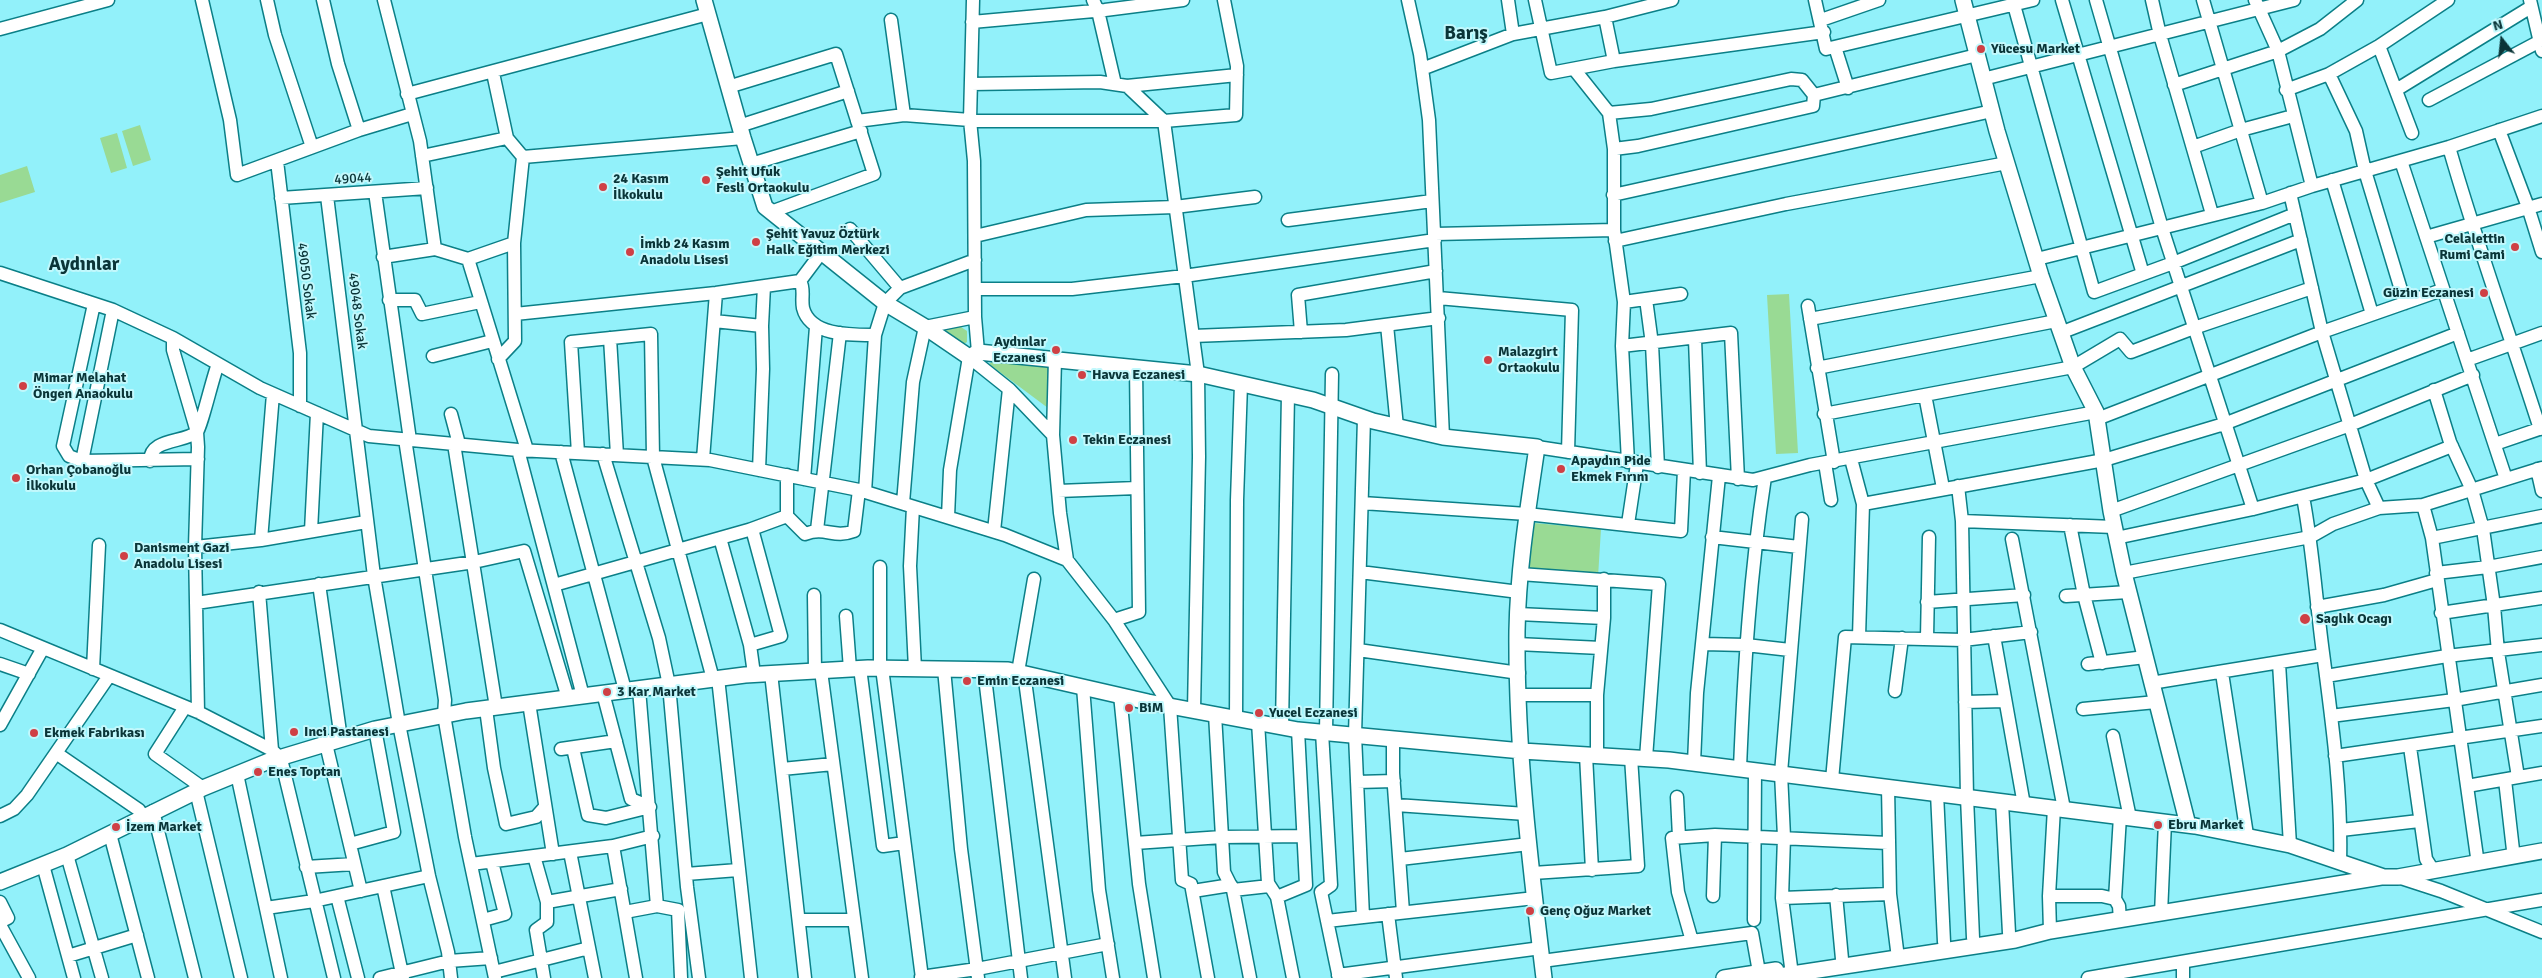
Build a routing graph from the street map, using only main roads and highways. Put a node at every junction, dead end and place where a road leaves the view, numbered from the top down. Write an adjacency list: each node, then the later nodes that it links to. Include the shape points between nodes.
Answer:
1 (1963, 0): 4 (main road, via 2041,276 2073,367 2097,416 2111,511 2128,592)
2 (706, 7): 3 (main road, via 765,207 884,304 974,355 1055,359 1198,374 1288,394 1364,418 1443,437 1537,447 1519,592 1517,644)
3 (1522, 751): 4 (main road, via 1694,763); 9 (main road, via 1298,730 1120,696 1021,672 881,668 754,674 444,715 276,755 269,761 148,813 67,855); 12 (main road, via 1522,777)
4 (2188, 825): 8 (main road, via 2290,845)
5 (2542, 845): 7 (main road)
6 (2542, 852): 7 (main road)
7 (2434, 868): 8 (main road)
8 (2391, 877): 10 (main road)
9 (0, 882)
10 (2050, 931): 11 (main road, via 2016,940); 11 (main road, via 1944,942 1791,967)
11 (1762, 975): 13 (main road)
12 (1544, 978)
13 (1724, 978)

